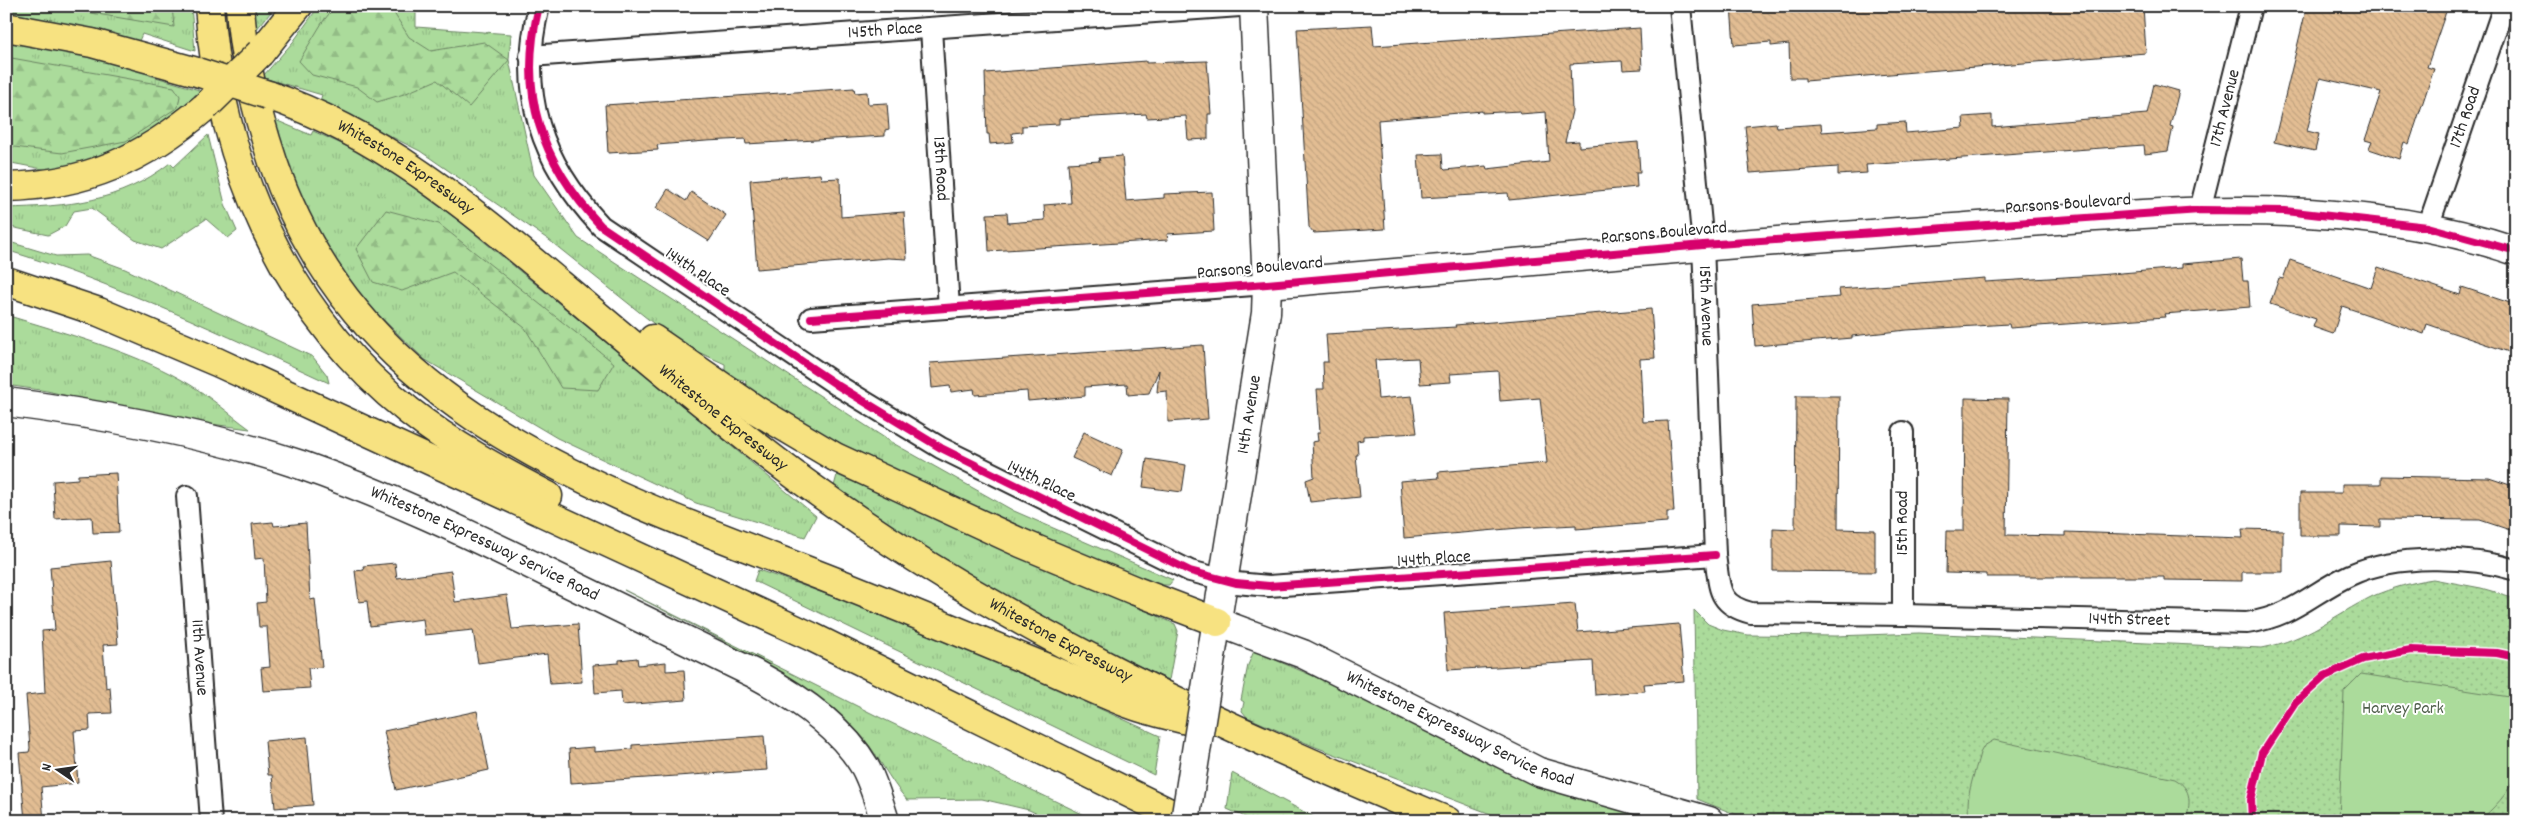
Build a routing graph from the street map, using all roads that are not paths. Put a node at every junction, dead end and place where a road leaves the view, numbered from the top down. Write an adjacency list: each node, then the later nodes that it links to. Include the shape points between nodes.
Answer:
1 (209, 6): 32 (highway, via 219,92 246,186 288,274 352,359 410,412 473,454)
2 (240, 6): 33 (highway, via 246,62 258,114 277,172 301,226 331,280 369,328 406,365 442,394 555,464 672,520 909,610 1127,703)
3 (298, 6): 13 (highway, bridge, via 260,53 204,108 165,139 125,162 74,180)
4 (539, 6): 12 (street, 144th Place)
5 (1240, 6): 11 (street, 145th Place)
6 (1254, 6): 20 (street, 14th Avenue)
7 (1680, 6): 17 (street, 15th Avenue)
8 (2251, 6): 14 (street, 17th Avenue)
9 (2504, 6): 16 (street, 17th Road)
10 (6, 27): 15 (highway, Whitestone Expressway, bridge, via 92,43 197,72 319,116 375,144)
11 (930, 29): 12 (street, 145th Place); 21 (street, 13th Road)
12 (530, 56): 28 (street, 144th Place, via 536,114 546,148 578,201 602,226 815,370 921,437 1190,571)
13 (6, 187)
14 (2200, 210): 16 (street, Parsons Boulevard, via 2285,211); 17 (street, Parsons Boulevard)
15 (480, 218): 31 (highway, via 723,388 821,449 1021,543); 33 (highway, Whitestone Expressway, via 745,436 852,515 1024,622)
16 (2428, 227): 18 (street, Parsons Boulevard)
17 (1703, 245): 20 (street, Parsons Boulevard); 26 (street, 15th Avenue)
18 (2516, 251)
19 (6, 281): 32 (highway, via 99,312 177,344)
20 (1267, 284): 21 (street, Parsons Boulevard); 28 (street, 14th Avenue, via 1264,330)
21 (949, 308): 22 (street, Parsons Boulevard)
22 (811, 318)
23 (6, 402): 35 (street, Whitestone Expressway Service Road, via 163,428 249,450 378,494 449,525 785,691 830,726 855,753 872,782)
24 (1903, 432): 30 (street, 15th Road)
25 (187, 496): 34 (street, 11th Avenue)
26 (1716, 555): 28 (street, 144th Place, via 1269,586); 29 (street, 15th Avenue, via 1719,585)
27 (2516, 570): 30 (street, 144th Street, via 2444,559 2378,566 2350,575 2288,612 2268,620 2247,623)
28 (1224, 581): 31 (street, 14th Avenue)
29 (1729, 605): 30 (street, 144th Street, via 1751,613)
30 (1903, 615)
31 (1217, 622): 36 (street, 14th Avenue, bridge); 38 (street, Whitestone Expressway Service Road, via 1303,654 1539,772)
32 (812, 638): 36 (highway)
33 (1277, 747): 37 (highway, Whitestone Expressway)
34 (211, 821)
35 (885, 821)
36 (1186, 821)
37 (1447, 821)
38 (1709, 821)

